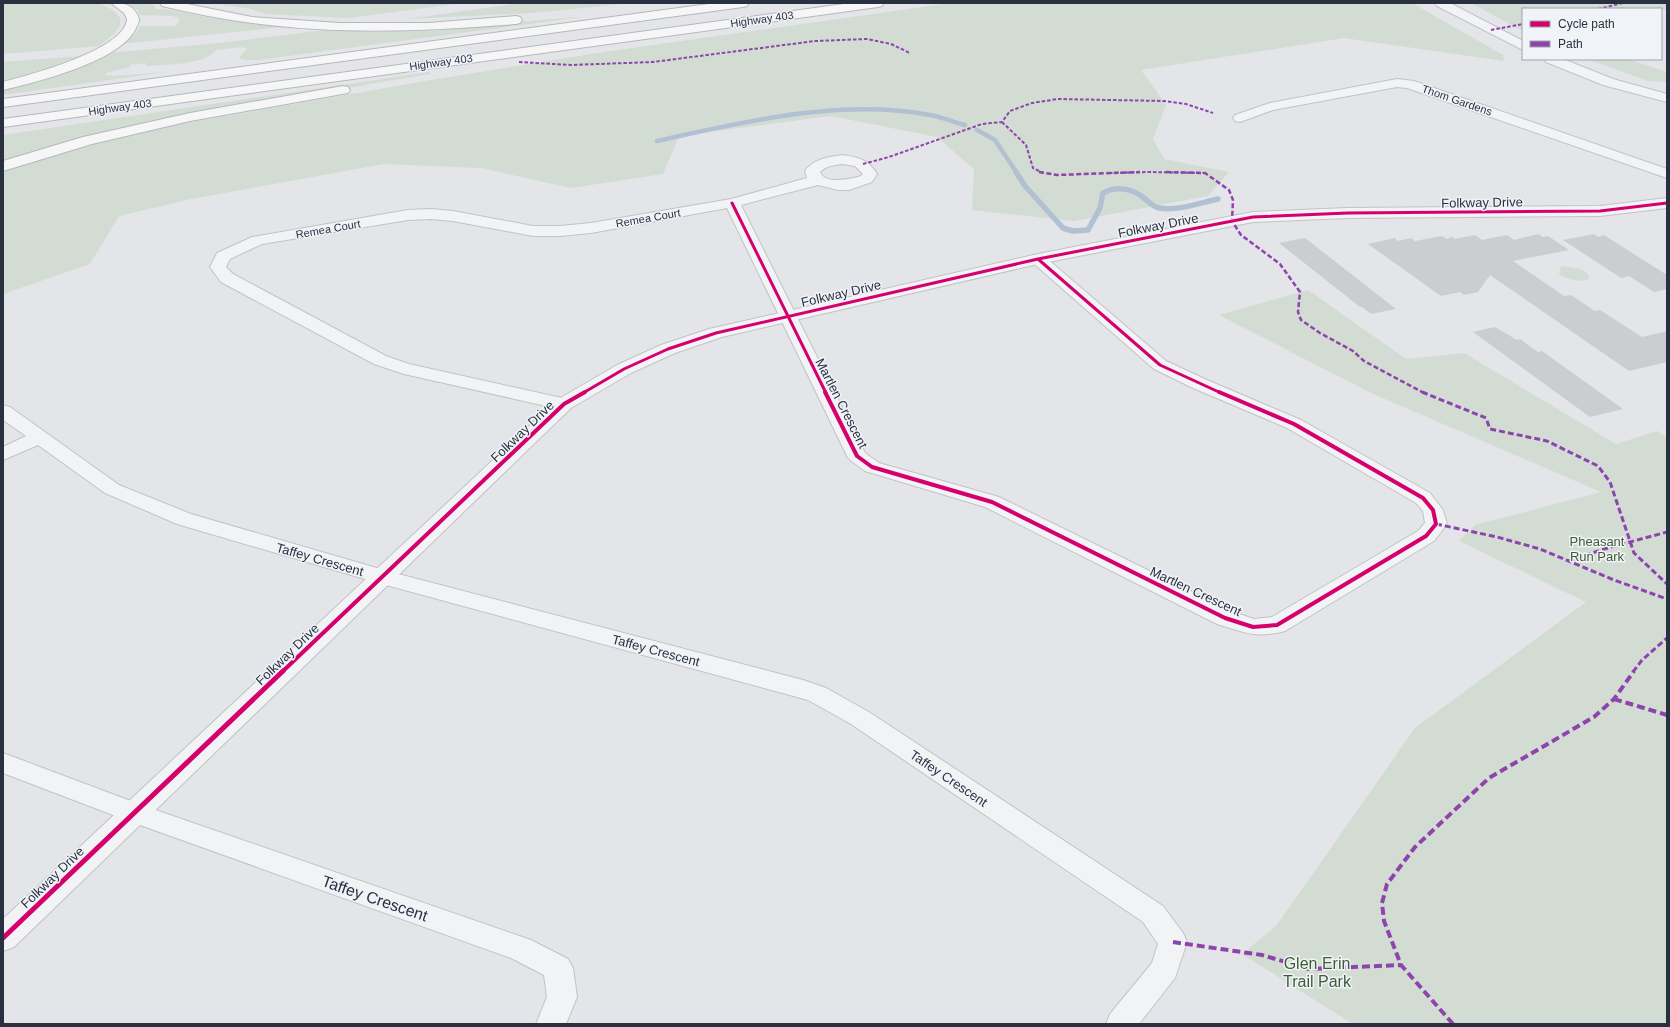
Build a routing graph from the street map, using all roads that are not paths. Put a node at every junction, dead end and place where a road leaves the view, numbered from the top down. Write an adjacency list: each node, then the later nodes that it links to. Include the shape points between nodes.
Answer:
1 (117, 3): 13 (highway, via 130,12 133,20 128,34 118,42 87,60)
2 (166, 3): 9 (highway, via 231,17 334,27 414,27)
3 (675, 3): 7 (highway)
4 (743, 3): 15 (highway, Highway 403)
5 (878, 3): 8 (highway, Highway 403)
6 (1441, 3): 10 (street)
7 (553, 16)
8 (771, 18): 18 (highway, Highway 403); 19 (highway, via 755,25 361,87 190,117 88,140)
9 (526, 19)
10 (1522, 45)
11 (1553, 60): 12 (street)
12 (1608, 82): 14 (street); 16 (street, via 1631,95)
13 (3, 86)
14 (1667, 98)
15 (3, 104)
16 (1667, 107)
17 (1240, 118): 20 (street, Thom Gardens, via 1270,107 1397,83 1409,84)
18 (3, 123)
19 (3, 166)
20 (1667, 174)
21 (818, 180): 22 (street, Remea Court)
22 (732, 203): 25 (street, Martlen Crescent); 26 (street, Remea Court, via 591,228 560,231 533,230 453,216 408,215 258,240 223,256 218,267 227,278 380,360 404,368)
23 (1667, 203): 24 (street, Folkway Drive, via 1600,211 1348,213 1253,217)
24 (1038, 259): 25 (street, Folkway Drive); 25 (street, Martlen Crescent, via 1160,365 1294,424 1321,439 1423,498 1434,510 1436,524 1426,536 1277,625 1253,627 1225,618 992,502 872,467 857,456)
25 (787, 315): 26 (street, Folkway Drive, via 716,333 668,349 624,369)
26 (564, 404): 30 (street, Folkway Drive)
27 (3, 411): 28 (street, Taffey Crescent)
28 (40, 437): 29 (street); 30 (street, Taffey Crescent, via 112,489 184,519)
29 (3, 454)
30 (383, 577): 32 (street, Folkway Drive); 35 (street, Taffey Crescent, via 803,689 860,718 1153,914 1173,942 1165,969)
31 (3, 763): 32 (street)
32 (135, 813): 33 (street, Folkway Drive); 34 (street, Taffey Crescent, via 521,949 558,968 562,996)
33 (3, 938)
34 (550, 1024)
35 (1121, 1024)

